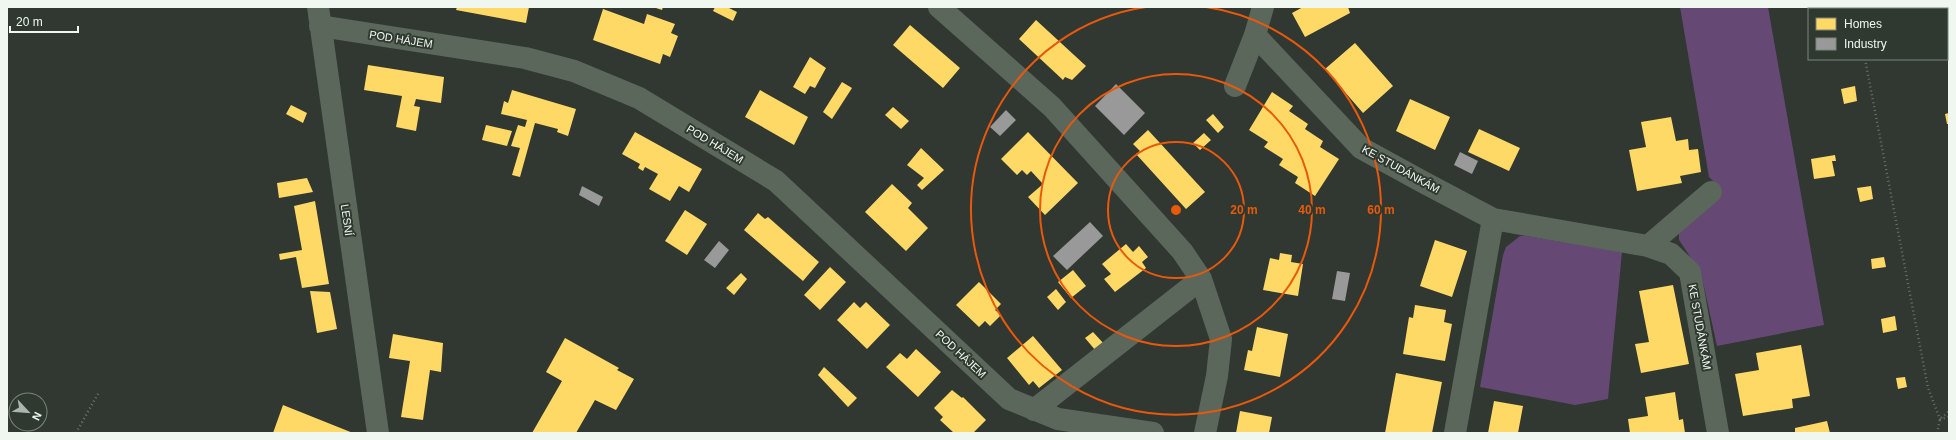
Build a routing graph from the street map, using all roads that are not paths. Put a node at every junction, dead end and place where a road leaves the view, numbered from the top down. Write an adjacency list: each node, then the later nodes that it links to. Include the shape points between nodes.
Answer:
1 (939, 7): 9 (street, via 1052,107 1182,251)
2 (1263, 7): 4 (street)
3 (319, 17): 10 (street, POD HÁJEM, via 574,70 639,98 776,181 1009,399); 11 (street, LESNÍ)
4 (1255, 35): 5 (street); 7 (street, KE STUDÁNKÁM, via 1361,148)
5 (1235, 86)
6 (1711, 192): 8 (street)
7 (1493, 219): 8 (street, KE STUDÁNKÁM); 14 (street)
8 (1648, 246): 15 (street, KE STUDÁNKÁM, via 1671,254 1690,272)
9 (1201, 280): 10 (street); 13 (street, via 1221,339 1217,376)
10 (1034, 410): 12 (street, POD HÁJEM, via 1058,419)
11 (378, 433)
12 (1153, 433)
13 (1205, 433)
14 (1455, 433)
15 (1718, 433)

